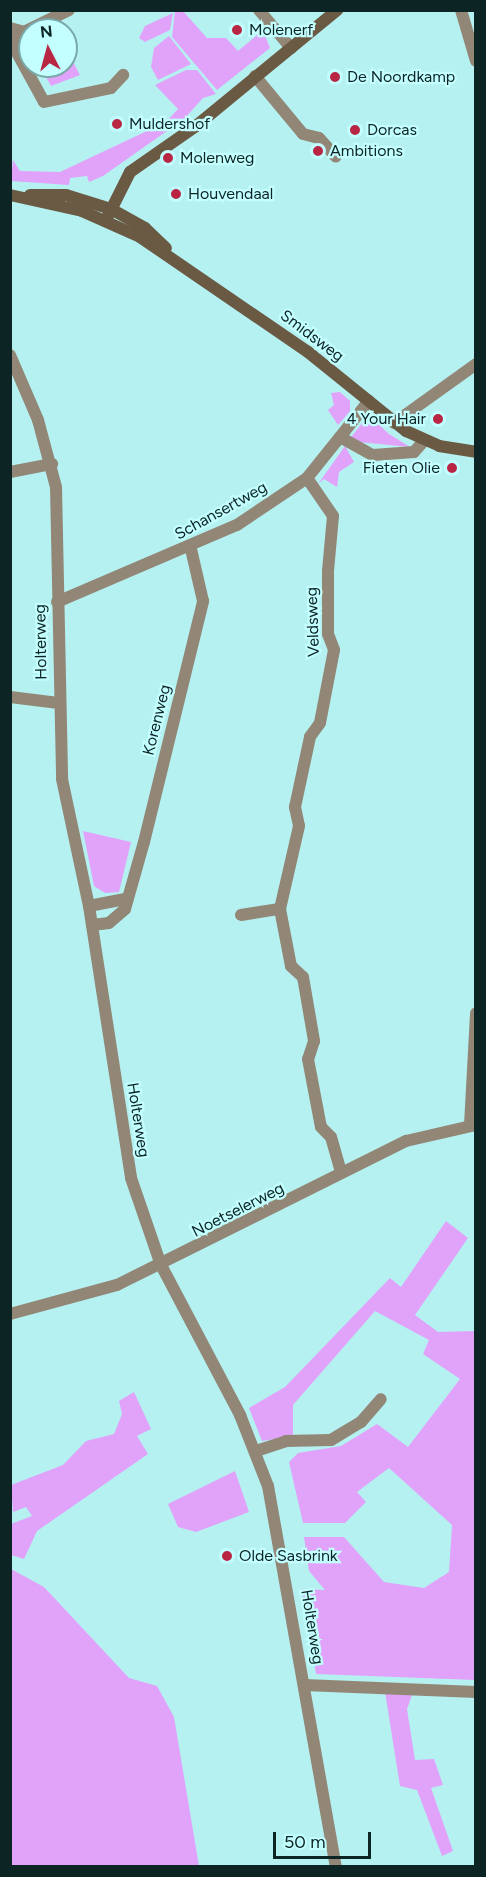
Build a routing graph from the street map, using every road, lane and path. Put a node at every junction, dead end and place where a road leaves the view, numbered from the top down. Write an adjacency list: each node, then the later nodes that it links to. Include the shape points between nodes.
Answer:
1 (69, 10): 5 (street)
2 (259, 10): 6 (street)
3 (337, 10): 6 (main road)
4 (461, 10): 7 (street)
5 (13, 30): 8 (street, via 15,49 44,102 111,88)
6 (291, 48): 9 (main road)
7 (476, 61)
8 (123, 75)
9 (255, 76): 10 (street, via 303,134 319,138); 12 (main road, via 130,172)
10 (336, 157)
11 (10, 194): 12 (main road, Smidsweg)
12 (108, 215): 15 (main road, Smidsweg, via 177,259)
13 (10, 355): 20 (street, Holterweg)
14 (476, 364): 16 (street)
15 (369, 402): 16 (main road, Smidsweg); 17 (street, Schansertweg)
16 (394, 423): 18 (main road, Smidsweg)
17 (340, 437): 18 (street, via 374,455 414,452); 22 (street, Schansertweg)
18 (424, 441): 19 (main road, Smidsweg)
19 (476, 452)
20 (52, 464): 21 (street); 24 (street, Holterweg, via 59,549)
21 (10, 472)
22 (307, 478): 23 (street, Schansertweg); 29 (street, Veldsweg, via 333,516 328,634 334,650 320,723 310,737 295,807 299,826)
23 (191, 549): 24 (street, Schansertweg); 27 (street, Korenweg, via 203,601)
24 (57, 602): 26 (street, Holterweg)
25 (10, 697): 26 (street)
26 (59, 703): 28 (street, Holterweg, via 62,779)
27 (126, 899): 28 (street); 31 (street, Korenweg, via 118,918)
28 (89, 906): 31 (street, Holterweg)
29 (280, 909): 30 (street); 34 (street, Veldsweg, via 291,966 303,977 314,1041 308,1059 321,1126 331,1137)
30 (241, 915)
31 (92, 926): 35 (street, Holterweg, via 131,1179)
32 (476, 1013): 33 (street)
33 (473, 1125): 34 (street, Noetselerweg, via 417,1137)
34 (340, 1173): 35 (street, Noetselerweg)
35 (161, 1265): 36 (street, Noetselerweg, via 117,1285); 38 (street, Holterweg)
36 (10, 1314)
37 (381, 1399): 38 (street, via 361,1422 331,1440 286,1441)
38 (256, 1450): 39 (street, Holterweg, via 278,1532)
39 (304, 1686): 40 (street); 41 (street, Holterweg)
40 (476, 1692)
41 (336, 1866)

